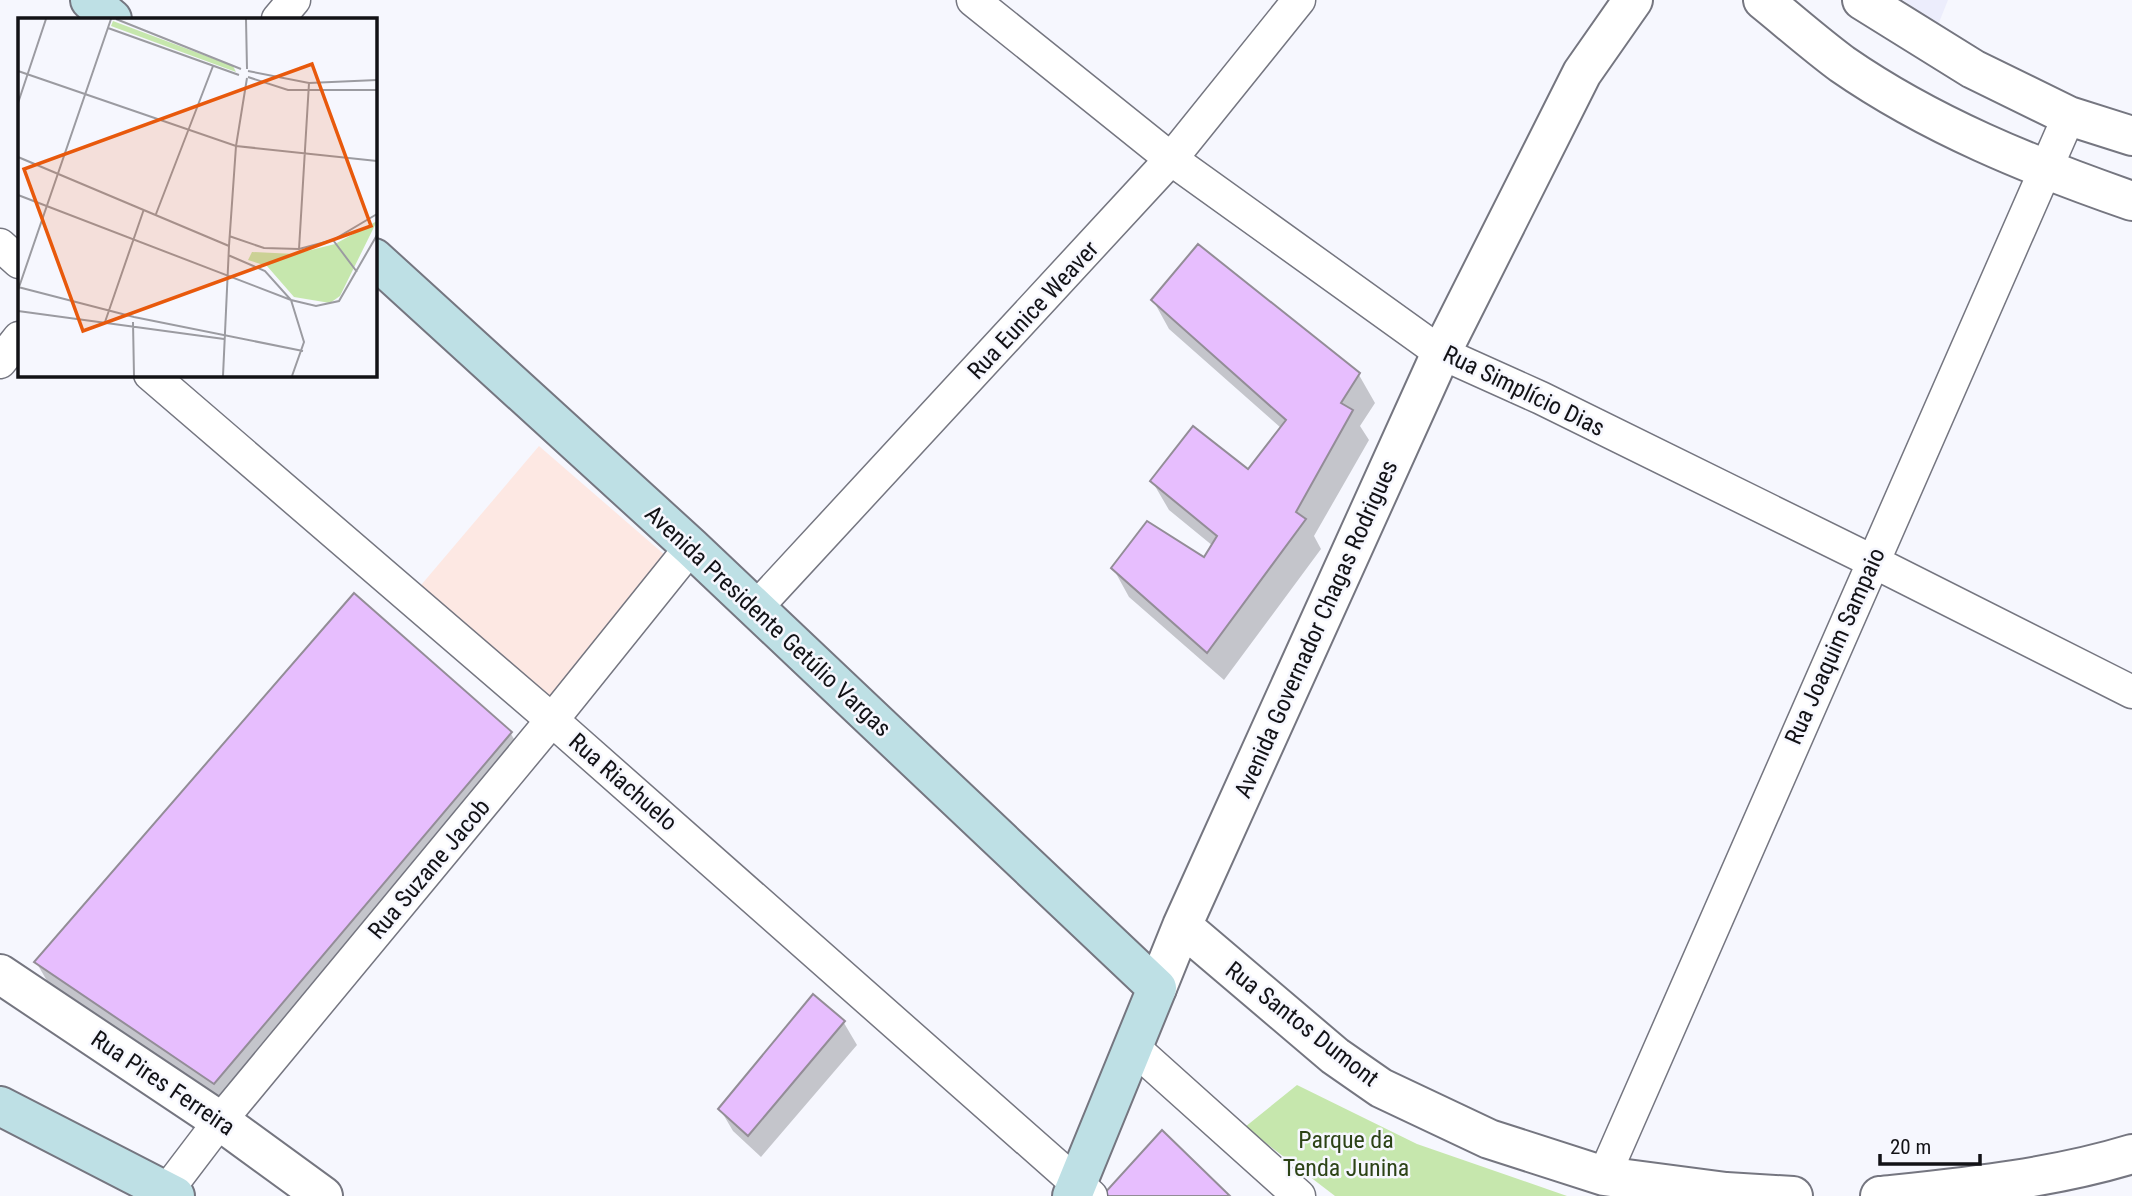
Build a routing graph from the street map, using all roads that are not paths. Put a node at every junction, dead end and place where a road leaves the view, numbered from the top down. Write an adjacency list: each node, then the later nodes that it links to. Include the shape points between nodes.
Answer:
1 (90, 0): 9 (main road)
2 (294, 0): 10 (street)
3 (973, 0): 14 (street, Rua Simplício Dias)
4 (1299, 0): 14 (street, Rua Eunice Weaver)
5 (1605, 0): 11 (street, Avenida Governador Chagas Rodrigues)
6 (1633, 0): 11 (street, Avenida Governador Chagas Rodrigues)
7 (1763, 0): 15 (street, via 1842,63 1915,109)
8 (1862, 0): 12 (street, via 1973,69)
9 (110, 18)
10 (279, 18)
11 (1582, 73): 21 (street, Avenida Governador Chagas Rodrigues)
12 (2069, 116): 13 (street); 15 (street, Rua Joaquim Sampaio)
13 (2132, 136)
14 (1171, 159): 21 (street, Rua Simplício Dias); 26 (street, Rua Eunice Weaver)
15 (2043, 170): 16 (street); 25 (street, Rua Joaquim Sampaio)
16 (2132, 201)
17 (0, 244): 19 (street)
18 (376, 260): 24 (main road, Avenida Presidente Getúlio Vargas)
19 (18, 261)
20 (18, 339): 22 (street)
21 (1441, 353): 25 (street, Rua Simplício Dias); 29 (street, Avenida Governador Chagas Rodrigues)
22 (0, 362)
23 (152, 376): 28 (street, Rua Riachuelo)
24 (691, 547): 26 (main road, Avenida Presidente Getúlio Vargas); 28 (street, Rua Suzane Jacob)
25 (1872, 561): 27 (street, Rua Simplício Dias); 36 (street, Rua Joaquim Sampaio)
26 (755, 609): 31 (main road, Avenida Presidente Getúlio Vargas)
27 (2132, 692)
28 (552, 720): 34 (street, Rua Suzane Jacob); 37 (street, Rua Riachuelo)
29 (1182, 926): 31 (street, Avenida Governador Chagas Rodrigues); 36 (street, Rua Santos Dumont, via 1335,1056 1381,1088 1489,1139)
30 (0, 974): 34 (street, Rua Pires Ferreira)
31 (1157, 988): 32 (main road, Avenida Governador Chagas Rodrigues)
32 (1133, 1047): 37 (main road, Avenida Governador Chagas Rodrigues); 40 (street)
33 (0, 1106): 38 (main road)
34 (220, 1121): 38 (street, Rua Suzane Jacob); 39 (street, Rua Pires Ferreira)
35 (2132, 1154): 42 (street, via 1988,1184)
36 (1604, 1176): 41 (street, Rua Santos Dumont)
37 (1080, 1192)
38 (170, 1194)
39 (323, 1196)
40 (1299, 1196)
41 (1794, 1196)
42 (1880, 1196)

